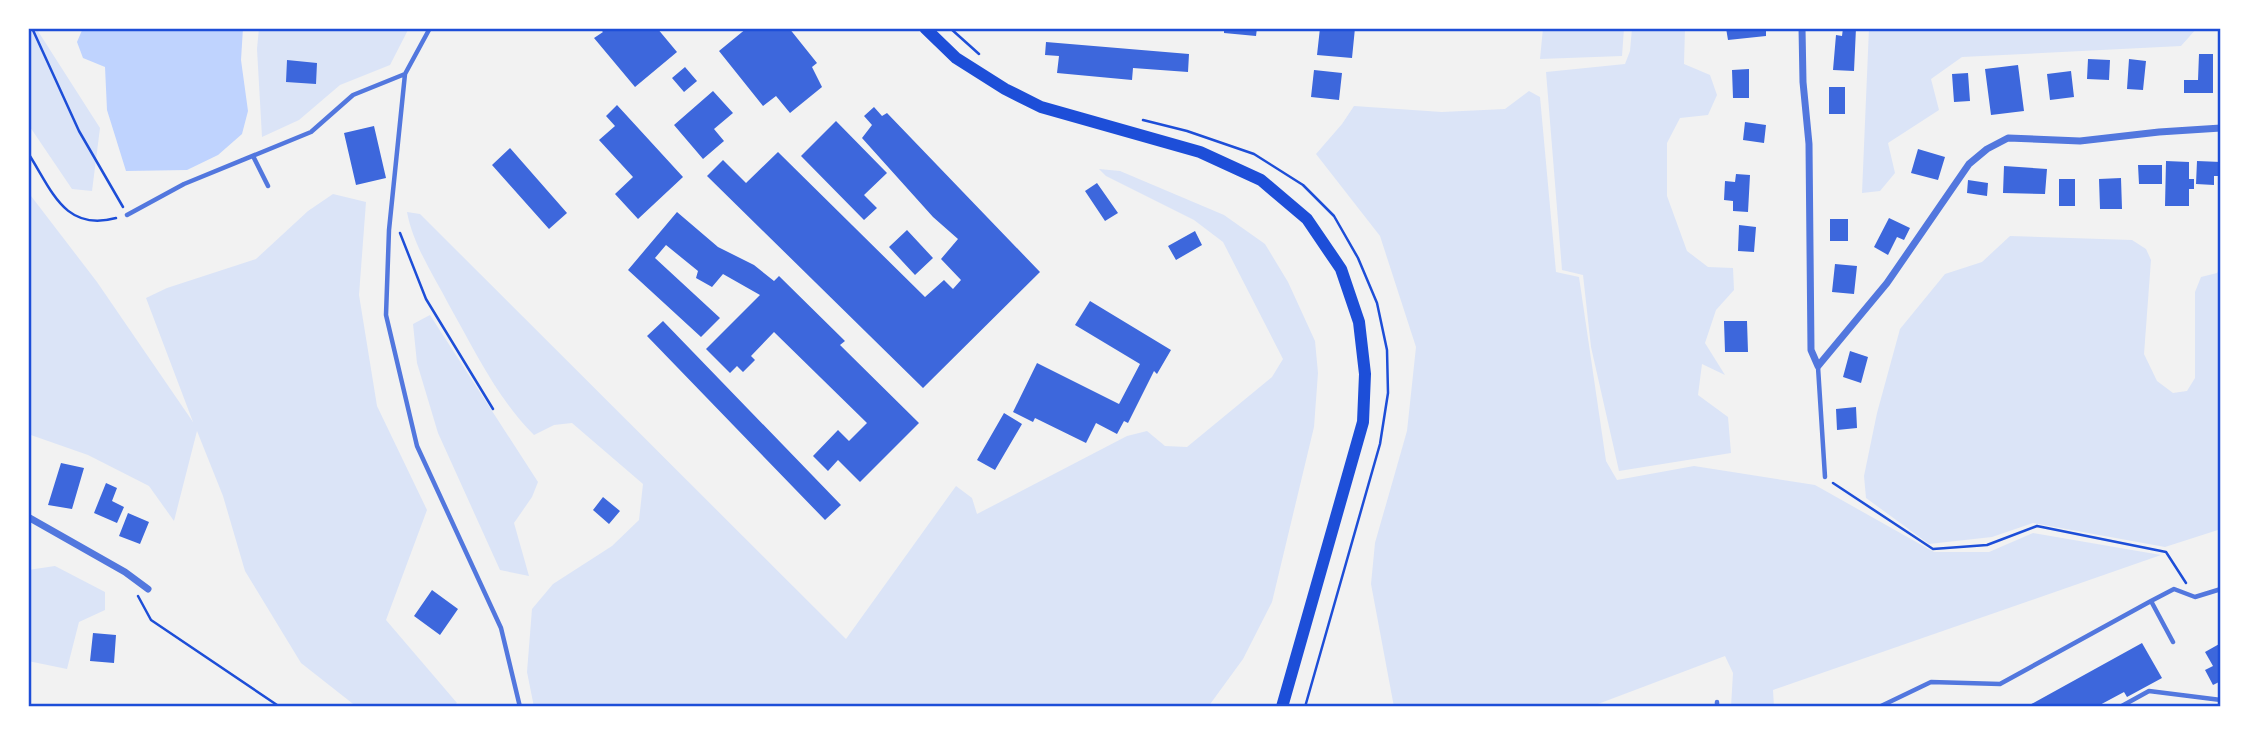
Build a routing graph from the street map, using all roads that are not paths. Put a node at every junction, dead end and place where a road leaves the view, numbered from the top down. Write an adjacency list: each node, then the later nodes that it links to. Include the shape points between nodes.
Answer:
1 (430, 28): 4 (lane)
2 (925, 28): 18 (main road, via 956,58 1041,107 1200,152 1262,180 1307,219 1341,268 1359,322 1365,374 1363,422)
3 (1802, 28): 9 (street, via 1809,144 1811,350)
4 (405, 74): 6 (lane, via 353,95 311,132); 17 (lane, via 386,315 417,446 501,628)
5 (2221, 128): 9 (street, via 2080,141 2008,138 1987,149 1969,164 1887,282)
6 (253, 156): 7 (lane); 8 (lane, via 184,184)
7 (268, 186)
8 (127, 215)
9 (1818, 366): 10 (lane)
10 (1825, 477)
11 (28, 517): 12 (street)
12 (148, 589)
13 (2221, 589): 14 (lane, via 2195,597 2174,589)
14 (2151, 601): 15 (lane); 19 (lane, via 2000,684 1931,682)
15 (2173, 642)
16 (2221, 699): 20 (lane, via 2149,691)
17 (520, 707)
18 (1282, 707)
19 (1879, 707)
20 (2120, 707)

